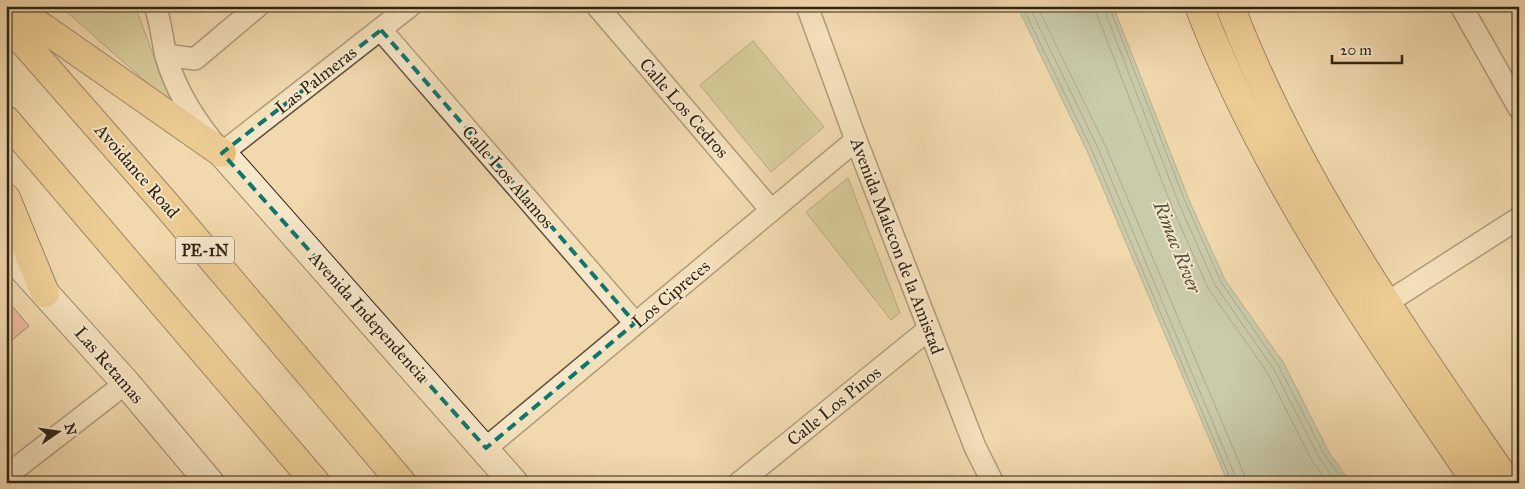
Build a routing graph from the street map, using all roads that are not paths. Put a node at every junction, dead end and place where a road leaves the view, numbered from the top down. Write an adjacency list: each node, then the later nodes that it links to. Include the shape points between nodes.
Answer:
1 (6, 6): 16 (main road, via 42,27)
2 (155, 6): 12 (street)
3 (258, 6): 12 (street, via 195,59)
4 (410, 6): 11 (street, Las Palmeras)
5 (596, 6): 18 (street, Calle Los Cedros)
6 (807, 6): 15 (street, Avenida Malecon de la Amistad)
7 (1199, 6): 22 (main road, via 1246,116 1282,181)
8 (1230, 6): 22 (main road, via 1247,50 1296,153)
9 (1470, 10): 13 (street)
10 (6, 22): 29 (main road, Avoidance Road / PE-1N)
11 (381, 30): 16 (street, Las Palmeras); 23 (street, Calle Los Alamos)
12 (166, 56): 16 (street, via 177,86 200,127)
13 (1519, 108)
14 (6, 120): 27 (main road)
15 (856, 140): 18 (street, Los Cipreces); 24 (street, Avenida Malecon de la Amistad)
16 (222, 153): 26 (main road, Avenida Independencia)
17 (6, 198): 21 (main road)
18 (771, 210): 23 (street, Los Cipreces)
19 (1519, 218): 22 (street)
20 (6, 250): 21 (main road, Las Retamas)
21 (45, 293): 25 (main road, Las Retamas)
22 (1375, 310): 36 (main road); 37 (main road)
23 (635, 324): 26 (street, Los Cipreces)
24 (929, 328): 34 (street, Calle Los Pinos); 35 (street, Avenida Malecon de la Amistad, via 975,448)
25 (126, 384): 28 (street); 30 (main road, Las Retamas)
26 (486, 448): 33 (main road, Avenida Independencia)
27 (297, 458): 31 (main road); 32 (main road)
28 (6, 476)
29 (402, 482)
30 (210, 483)
31 (310, 483)
32 (316, 483)
33 (514, 483)
34 (739, 483)
35 (993, 483)
36 (1477, 483)
37 (1508, 483)

